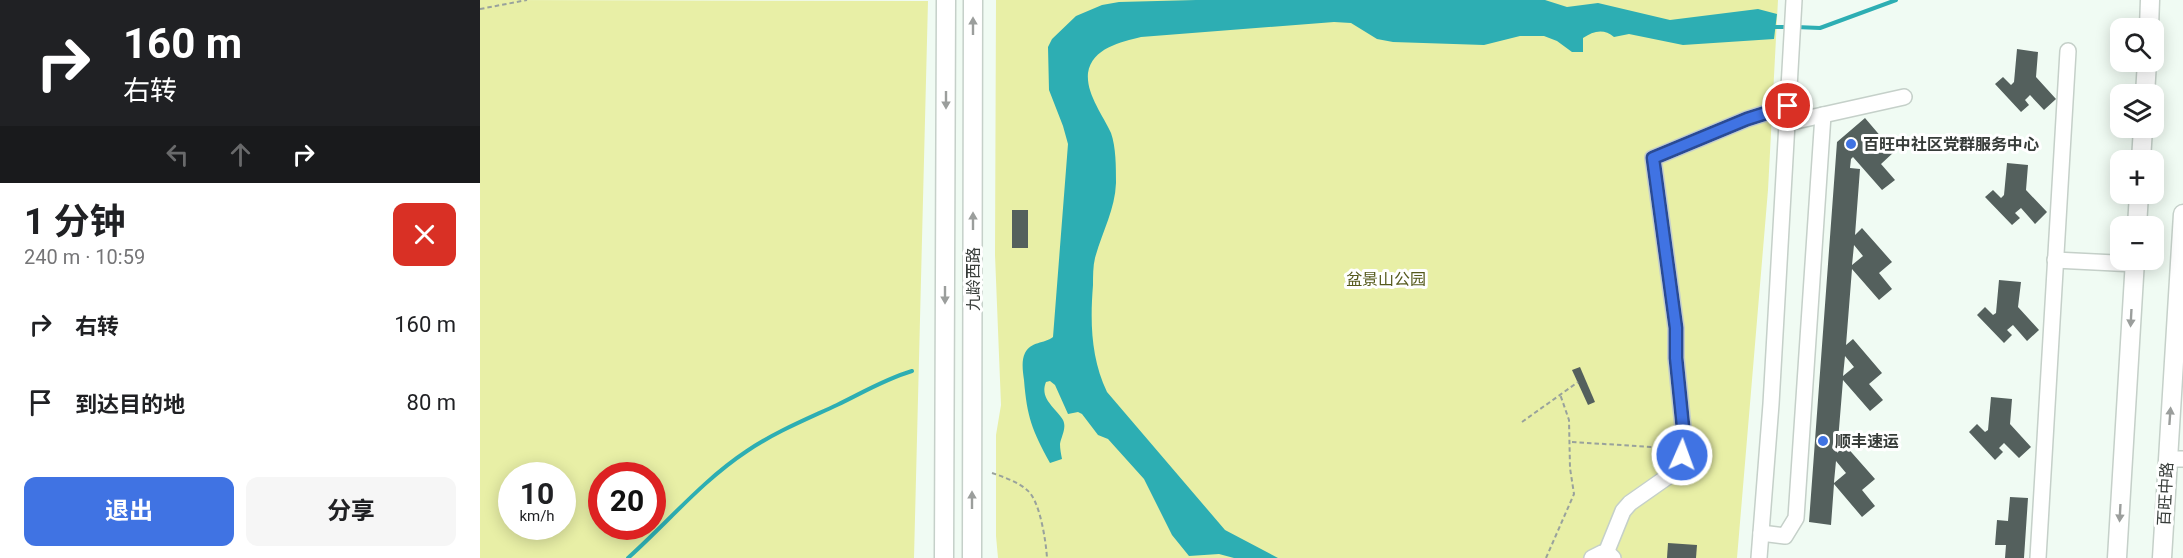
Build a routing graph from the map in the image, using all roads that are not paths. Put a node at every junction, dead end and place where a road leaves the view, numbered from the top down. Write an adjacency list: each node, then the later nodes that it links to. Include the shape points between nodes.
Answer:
1 (973, 0): 20 (main road, 九龄西路, one-way to 1)
2 (1794, 0): 8 (street)
3 (2150, 0): 5 (main road)
4 (944, 6): 19 (main road, 九龄西路, one-way to 19)
5 (2149, 18)
6 (2068, 51): 12 (street)
7 (1904, 97): 9 (street)
8 (1788, 106): 10 (street); 18 (street, via 1653,158 1676,328 1684,449 1670,475 1623,512)
9 (1823, 115): 10 (street); 17 (street, via 1796,518 1785,536)
10 (1787, 123): 17 (street)
11 (2183, 214): 15 (main road, 百旺中路)
12 (2055, 260): 13 (street); 22 (street)
13 (2110, 261)
14 (2135, 270): 23 (main road, one-way to 23)
15 (2180, 320): 16 (main road, 百旺中路, one-way to 15)
16 (2175, 459): 24 (main road, 百旺中路)
17 (1761, 533): 21 (street)
18 (1604, 556)
19 (944, 558)
20 (972, 558)
21 (1759, 558)
22 (2038, 558)
23 (2117, 558)
24 (2162, 558)

